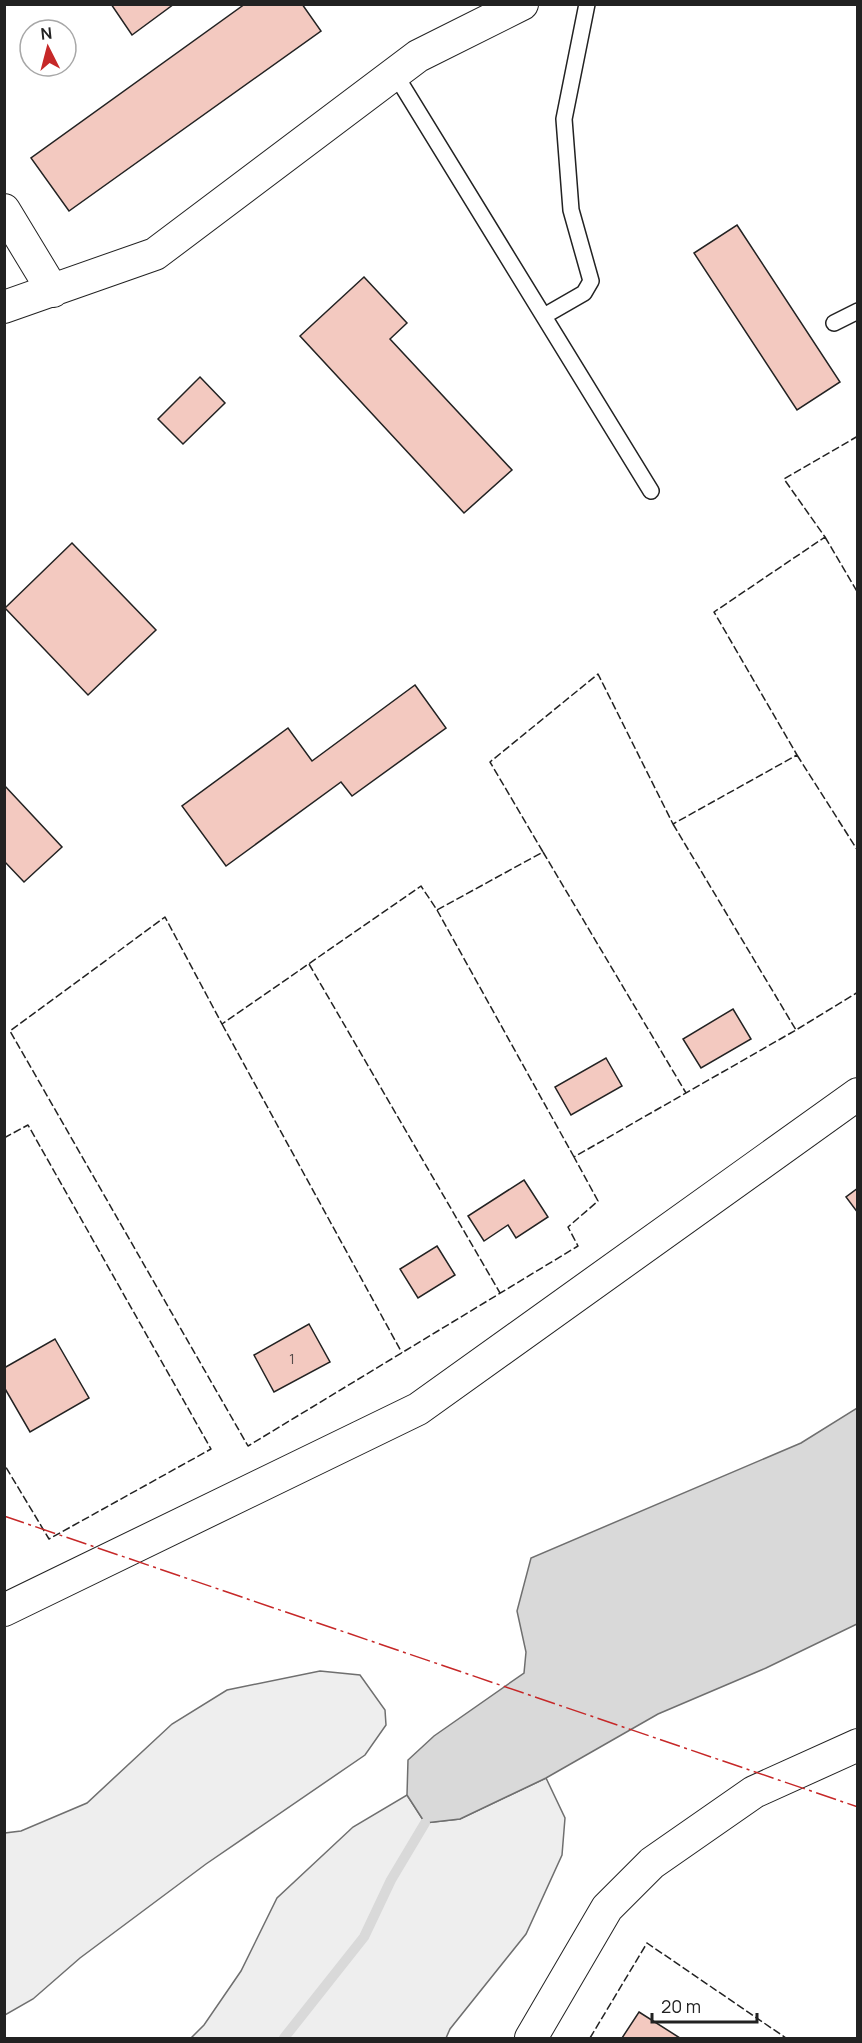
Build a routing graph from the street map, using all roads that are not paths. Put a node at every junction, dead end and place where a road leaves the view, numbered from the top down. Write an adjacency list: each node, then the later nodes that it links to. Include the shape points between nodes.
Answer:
1 (522, 4): 3 (street, via 418,56)
2 (587, 4): 8 (lane, via 564,119 572,210 591,281 584,292)
3 (395, 74): 5 (street, via 154,254); 8 (lane)
4 (4, 210): 5 (street)
5 (53, 291): 6 (street)
6 (4, 307)
7 (858, 311): 9 (lane)
8 (544, 316): 10 (lane)
9 (834, 323)
10 (651, 491)
11 (858, 1094): 12 (street, via 418,1409)
12 (6, 1607)
13 (858, 1745): 14 (street, via 754,1792 652,1863 607,1908)
14 (531, 2038)

